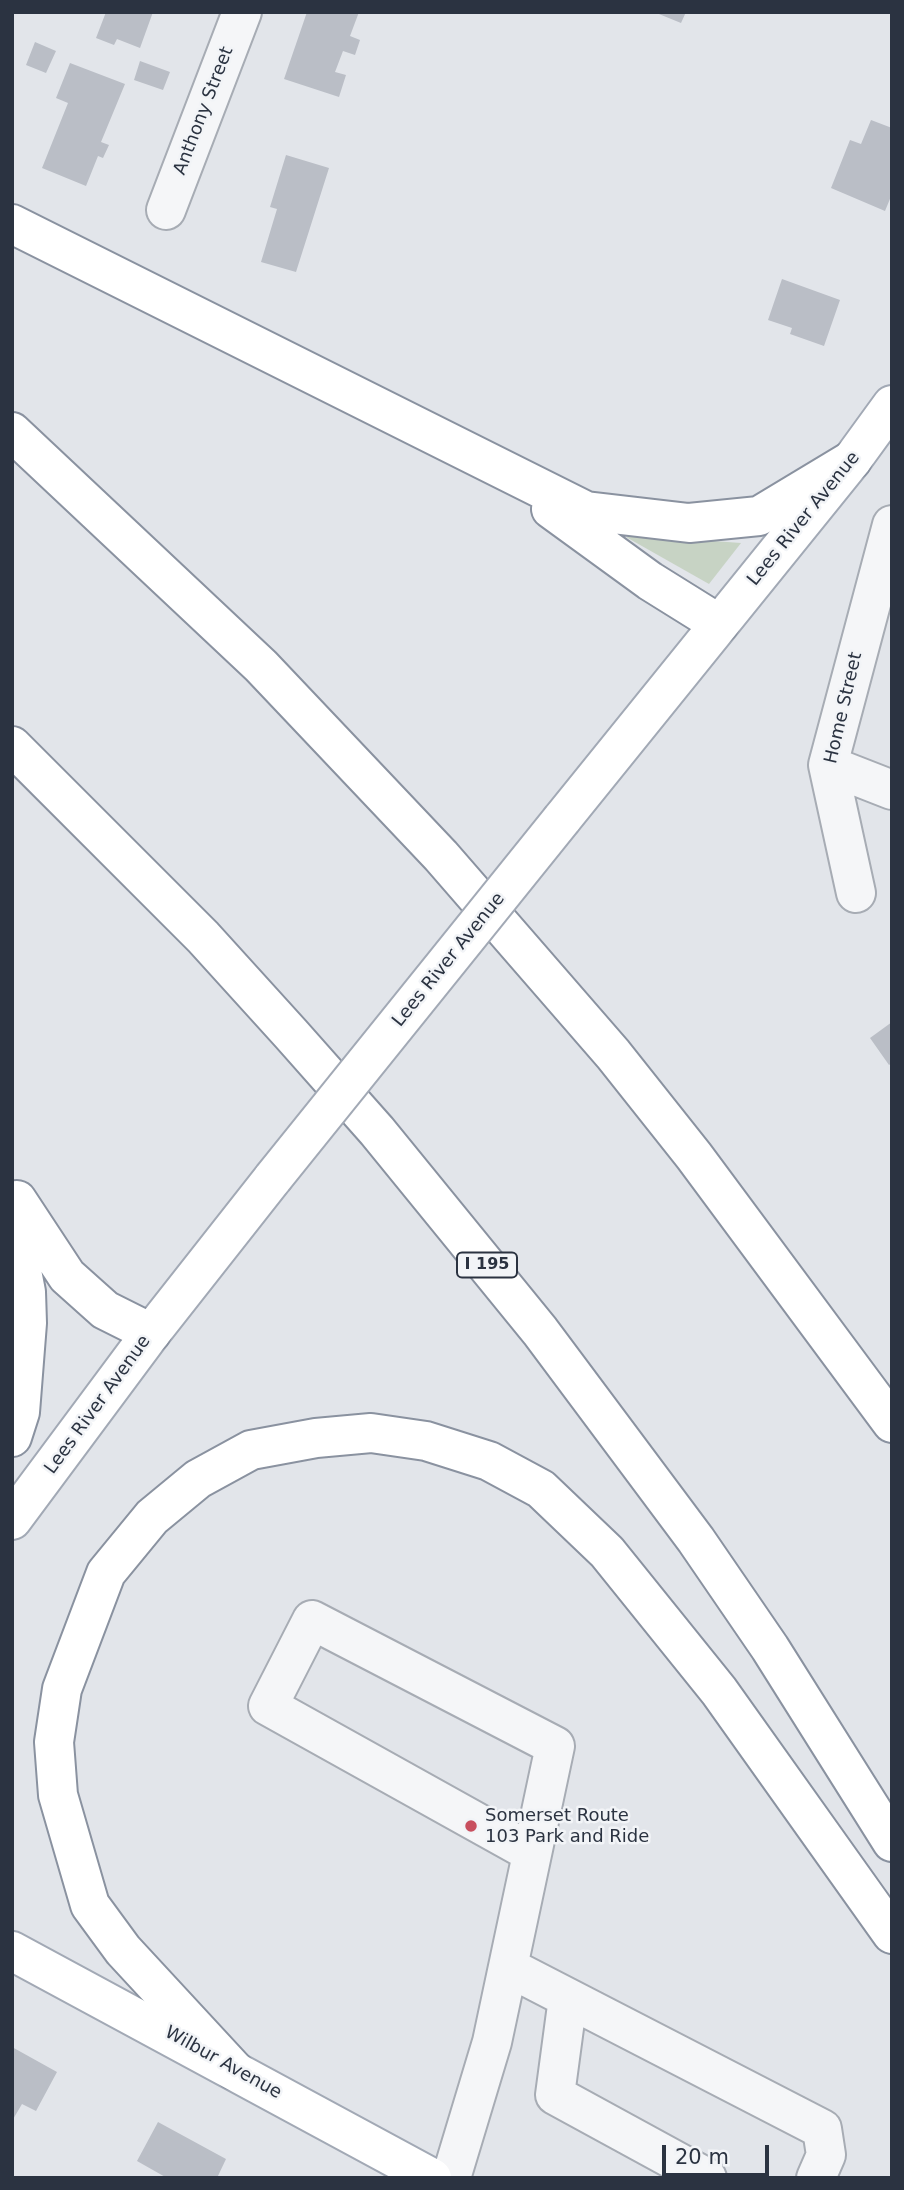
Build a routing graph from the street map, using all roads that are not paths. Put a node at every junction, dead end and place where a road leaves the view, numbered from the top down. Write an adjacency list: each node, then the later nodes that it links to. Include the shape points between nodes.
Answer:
1 (242, 12): 2 (street, Anthony Street)
2 (166, 210)
3 (12, 224): 5 (main road)
4 (892, 405): 7 (main road, Lees River Avenue)
5 (429, 430): 7 (main road, via 586,511 689,523 760,516); 9 (main road)
6 (12, 432): 17 (main road, via 261,666 441,856 686,1146)
7 (852, 460): 9 (main road, Lees River Avenue)
8 (892, 525): 11 (street, Home Street)
9 (719, 624): 16 (main road, Lees River Avenue, bridge)
10 (12, 746): 20 (main road, I 195, via 185,919 291,1034 540,1331 696,1540)
11 (828, 765): 12 (street); 13 (street, Home Street)
12 (892, 790)
13 (856, 893)
14 (12, 1193): 16 (main road, via 67,1276 105,1310)
15 (12, 1219): 18 (main road, via 27,1323 20,1412)
16 (151, 1333): 19 (main road, Lees River Avenue)
17 (892, 1423)
18 (12, 1437)
19 (12, 1520)
20 (892, 1842)
21 (532, 1853): 21 (street, via 555,1746 312,1620 268,1706); 23 (street)
22 (892, 1934): 26 (main road, via 719,1691 607,1552 541,1489 489,1461 426,1441 371,1433 251,1450 198,1479 152,1517 106,1573 62,1689 54,1742 58,1795 90,1905 123,1950)
23 (512, 1949): 25 (street); 28 (street, via 492,2042)
24 (12, 1951): 26 (main road, Wilbur Avenue)
25 (568, 1998): 29 (street, via 555,2095); 30 (street, via 822,2130 826,2155)
26 (234, 2070): 27 (main road, Wilbur Avenue)
27 (432, 2178)
28 (451, 2178)
29 (707, 2178)
30 (816, 2178)

